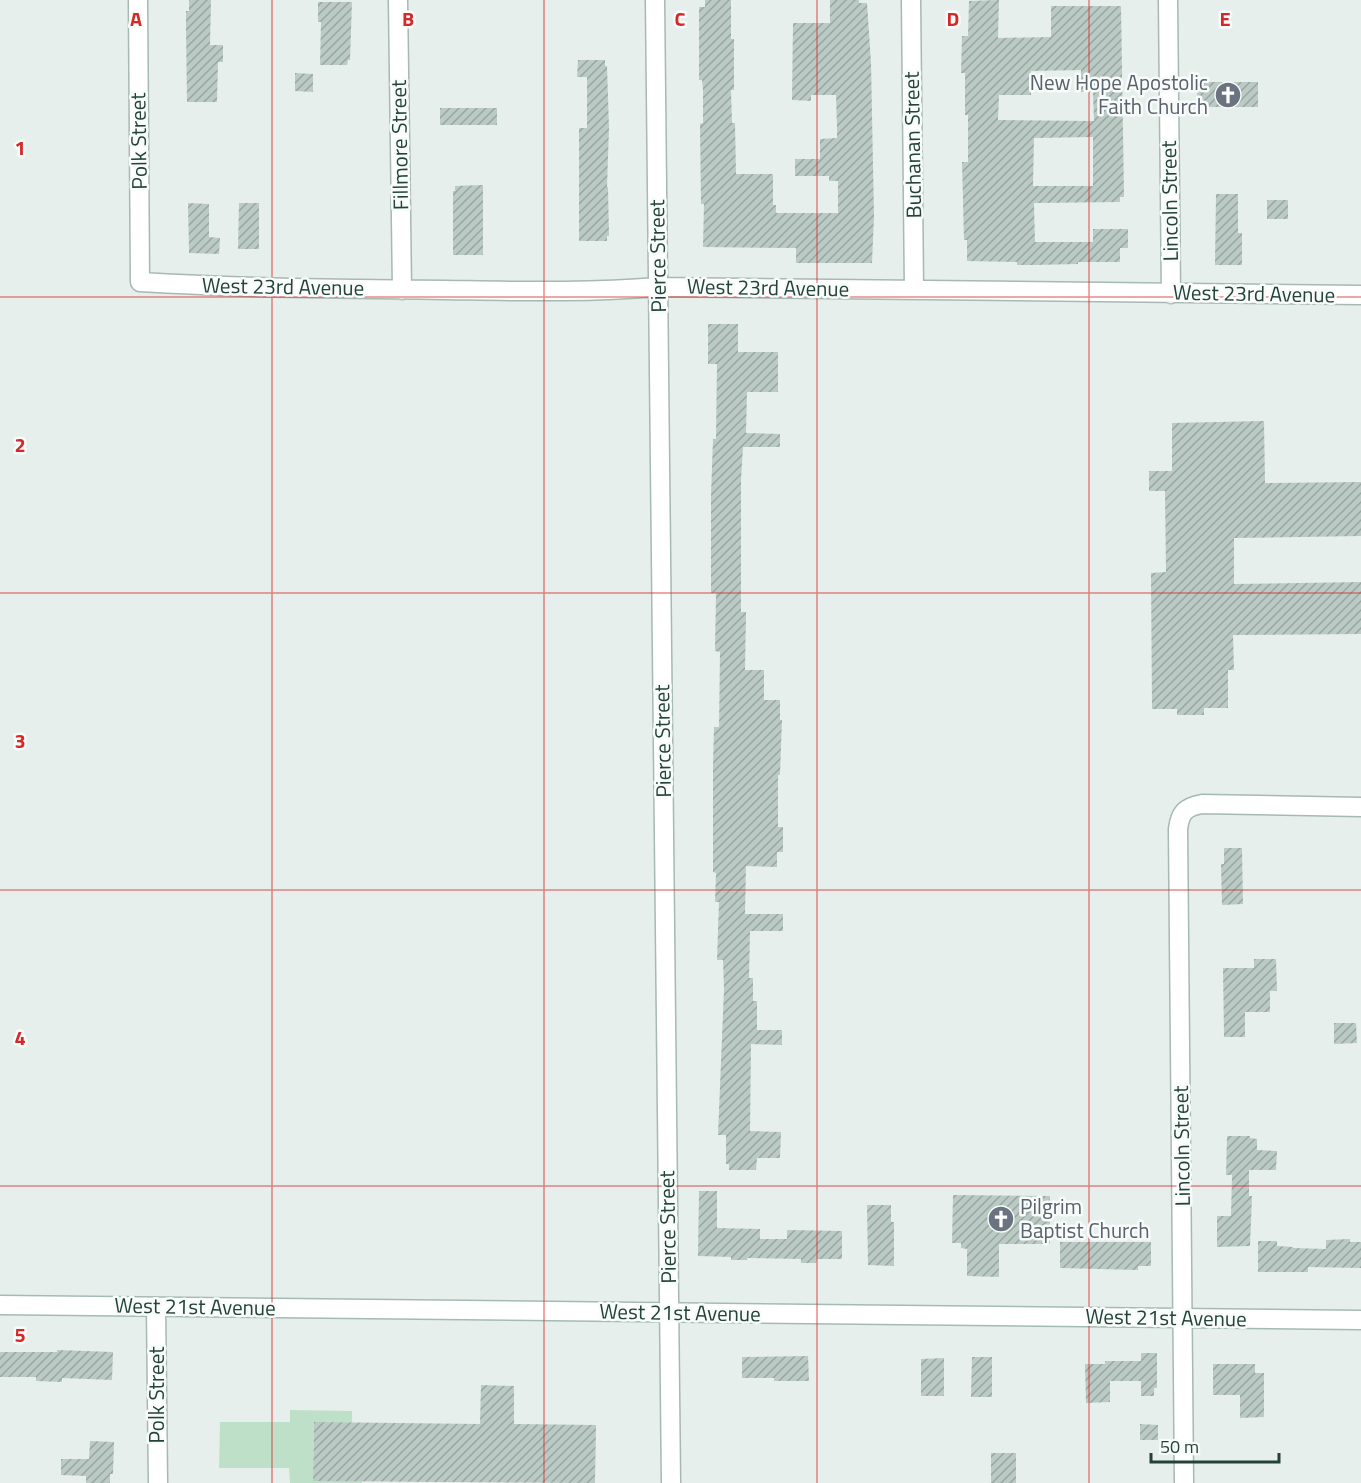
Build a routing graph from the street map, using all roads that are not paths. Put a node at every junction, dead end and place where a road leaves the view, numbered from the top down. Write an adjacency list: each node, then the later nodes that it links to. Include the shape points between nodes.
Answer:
1 (138, 0): 6 (street, Polk Street)
2 (398, 0): 8 (street, Fillmore Street)
3 (655, 0): 7 (street, Pierce Street)
4 (911, 0): 9 (street, Buchanan Street)
5 (1168, 0): 10 (street, Lincoln Street)
6 (140, 282): 8 (street, West 23rd Avenue)
7 (658, 287): 8 (street, West 23rd Avenue, via 607,292); 9 (street, West 23rd Avenue); 15 (street, Pierce Street)
8 (402, 290)
9 (914, 290): 10 (street, West 23rd Avenue)
10 (1171, 294): 11 (street, West 23rd Avenue)
11 (1361, 295)
12 (1361, 807): 16 (street, Lincoln Street, via 1202,804 1191,806 1179,819)
13 (0, 1305): 14 (street, West 21st Avenue)
14 (156, 1307): 15 (street, West 21st Avenue); 18 (street, Polk Street)
15 (669, 1312): 16 (street, West 21st Avenue); 19 (street, Pierce Street)
16 (1182, 1318): 17 (street, West 21st Avenue); 20 (street, Lincoln Street)
17 (1361, 1320)
18 (158, 1483)
19 (671, 1483)
20 (1184, 1483)

